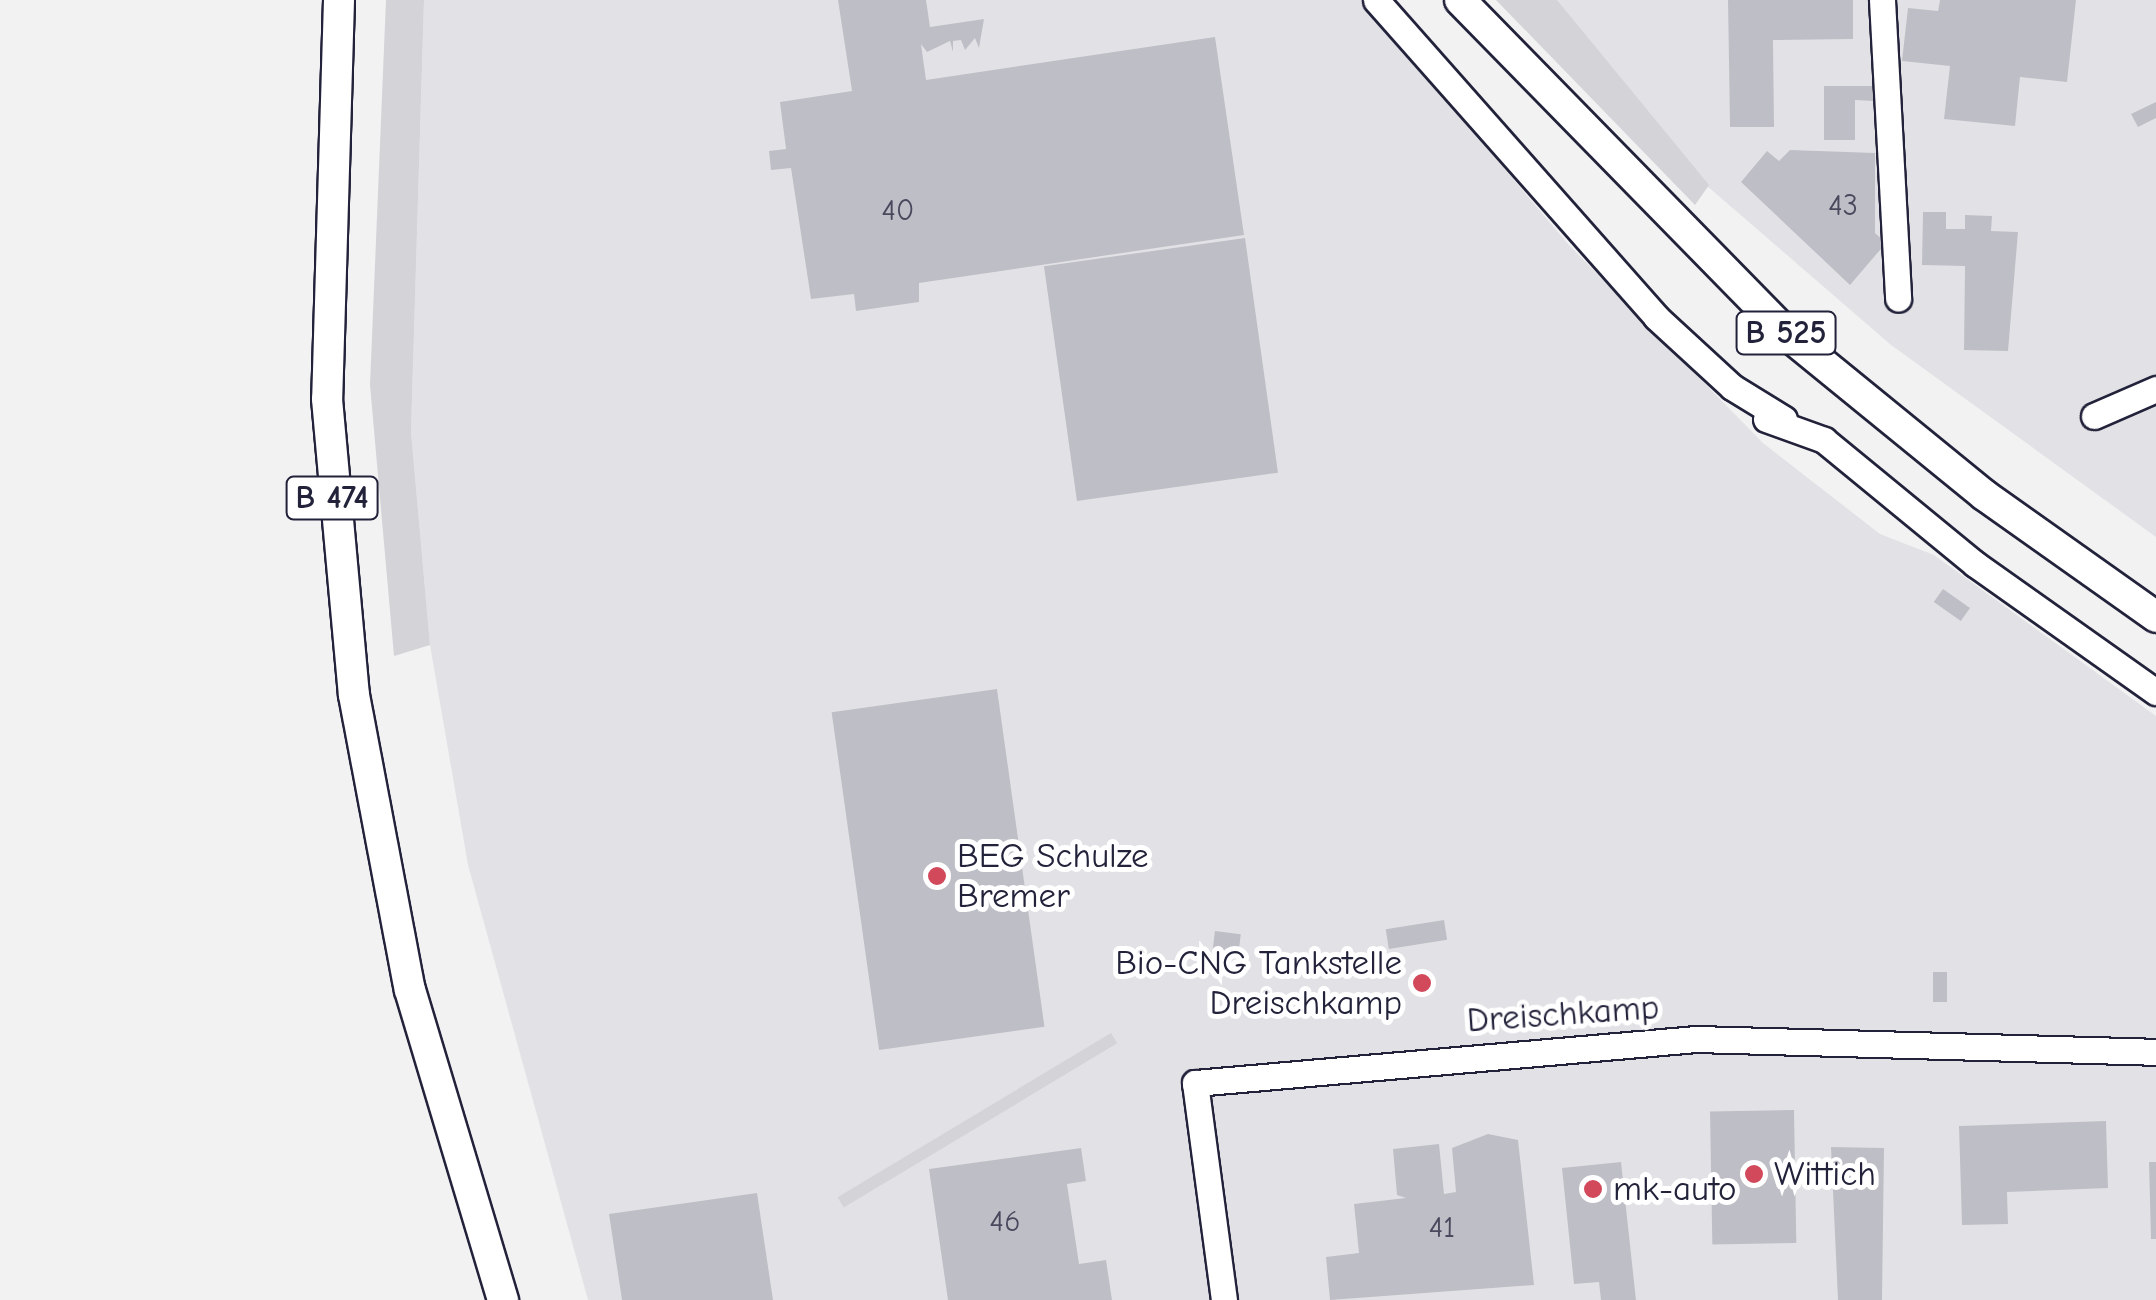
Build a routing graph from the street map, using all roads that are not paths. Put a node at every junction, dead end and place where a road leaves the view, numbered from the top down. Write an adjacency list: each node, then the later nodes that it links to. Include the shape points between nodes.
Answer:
1 (339, 0): 13 (main road, B 474, via 327,399 354,695 410,990)
2 (1376, 0): 8 (street, via 1656,318)
3 (1460, 0): 10 (main road, B 525, via 1788,335 1984,495)
4 (1882, 0): 5 (street)
5 (1898, 299)
6 (2156, 389): 7 (street)
7 (2094, 416)
8 (1784, 420): 9 (street); 11 (street, via 1824,440 1975,564)
9 (1753, 422)
10 (2156, 617)
11 (2156, 692)
12 (2156, 1052): 14 (street, Dreischkamp, via 1696,1039 1195,1083)
13 (504, 1300)
14 (1224, 1300)

